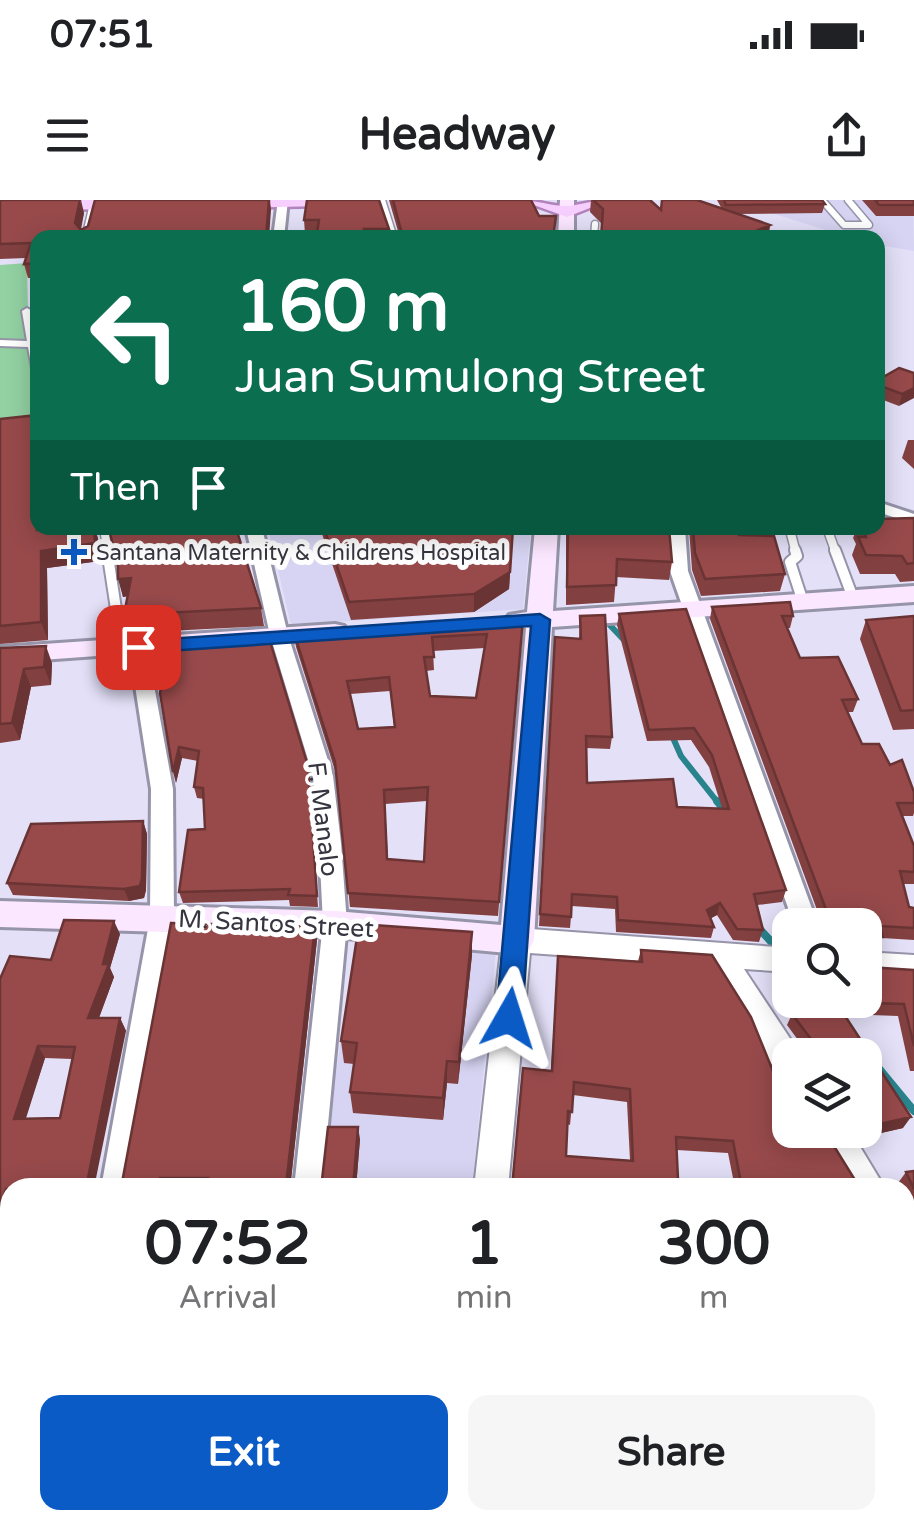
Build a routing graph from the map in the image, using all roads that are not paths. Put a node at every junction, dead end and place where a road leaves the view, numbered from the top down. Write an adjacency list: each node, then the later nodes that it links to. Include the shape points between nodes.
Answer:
1 (344, 200): 2 (main road); 8 (main road)
2 (368, 200)
3 (382, 200): 18 (lane)
4 (528, 200): 14 (main road)
5 (602, 200): 14 (main road)
6 (822, 200): 7 (lane, via 844,225 869,225)
7 (848, 200)
8 (283, 201): 11 (main road); 17 (street)
9 (49, 202): 10 (main road); 12 (main road)
10 (94, 202): 13 (main road); 16 (lane)
11 (214, 203)
12 (8, 204)
13 (161, 204)
14 (567, 206)
15 (595, 224): 19 (lane)
16 (86, 230)
17 (279, 230)
18 (391, 230)
19 (595, 230)
20 (27, 312): 21 (street)
21 (30, 331)
22 (0, 342): 23 (street)
23 (30, 344)
24 (885, 509): 25 (street)
25 (914, 519)
26 (106, 535): 40 (lane)
27 (256, 535): 39 (street, F. Manalo)
28 (546, 535): 36 (main road)
29 (677, 535): 35 (street, via 679,571)
30 (791, 535): 34 (lane, via 797,556 790,562)
31 (830, 535): 33 (lane)
32 (914, 594): 33 (main road)
33 (853, 598): 34 (main road)
34 (803, 602): 35 (main road)
35 (692, 610): 36 (main road); 42 (street)
36 (540, 620): 37 (main road); 46 (main road)
37 (492, 622)
38 (360, 630): 39 (main road)
39 (279, 635): 40 (main road); 45 (street, F. Manalo, via 323,776)
40 (130, 647): 41 (main road); 44 (street, via 162,789)
41 (0, 655)
42 (800, 908)
43 (0, 914): 44 (main road, M. Santos Street)
44 (162, 918): 45 (main road, M. Santos Street); 53 (street)
45 (336, 924): 46 (main road, M. Santos Street); 54 (street, F. Manalo)
46 (518, 940): 47 (street, M. Santos Street); 55 (street)
47 (720, 956): 48 (street, M. Santos Street); 51 (street)
48 (772, 959)
49 (882, 965): 50 (street)
50 (914, 967)
51 (772, 1038)
52 (842, 1148): 56 (street)
53 (117, 1178)
54 (309, 1178)
55 (492, 1178)
56 (862, 1178)

